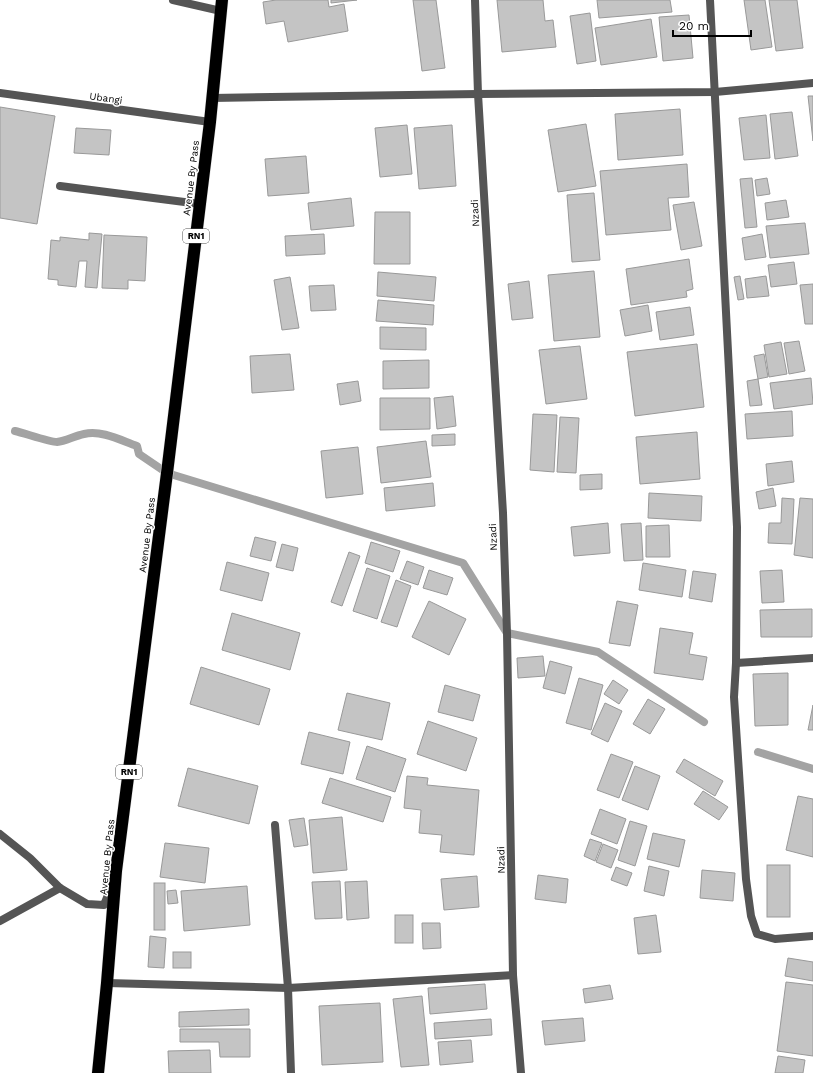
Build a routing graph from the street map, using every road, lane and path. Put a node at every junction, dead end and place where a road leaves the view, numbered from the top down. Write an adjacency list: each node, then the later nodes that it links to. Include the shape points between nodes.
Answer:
1 (173, 0): 4 (street)
2 (475, 0): 8 (street, Nzadi)
3 (710, 0): 6 (street)
4 (222, 6): 9 (highway, Avenue By Pass / RN1)
5 (813, 83): 6 (street)
6 (715, 92): 8 (street); 14 (street, via 738,527)
7 (0, 93): 10 (street, Ubangi)
8 (478, 94): 9 (street); 21 (street, Nzadi, via 507,633)
9 (212, 98): 10 (highway, Avenue By Pass / RN1)
10 (210, 122): 12 (highway, Avenue By Pass / RN1)
11 (60, 186): 12 (street)
12 (200, 204): 17 (highway, Avenue By Pass / RN1)
13 (813, 658): 14 (street)
14 (736, 663): 20 (street, via 734,697 746,879 751,916 757,934 775,939)
15 (275, 825): 23 (street)
16 (0, 834): 18 (street, via 30,858)
17 (116, 871): 18 (street, via 104,905 87,904); 22 (highway, Avenue By Pass / RN1)
18 (60, 888): 19 (street)
19 (0, 922)
20 (813, 936)
21 (513, 975): 23 (street); 26 (street, Nzadi)
22 (107, 983): 23 (street); 24 (highway, Avenue By Pass / RN1)
23 (288, 988): 25 (street)
24 (98, 1073)
25 (291, 1073)
26 (521, 1073)

